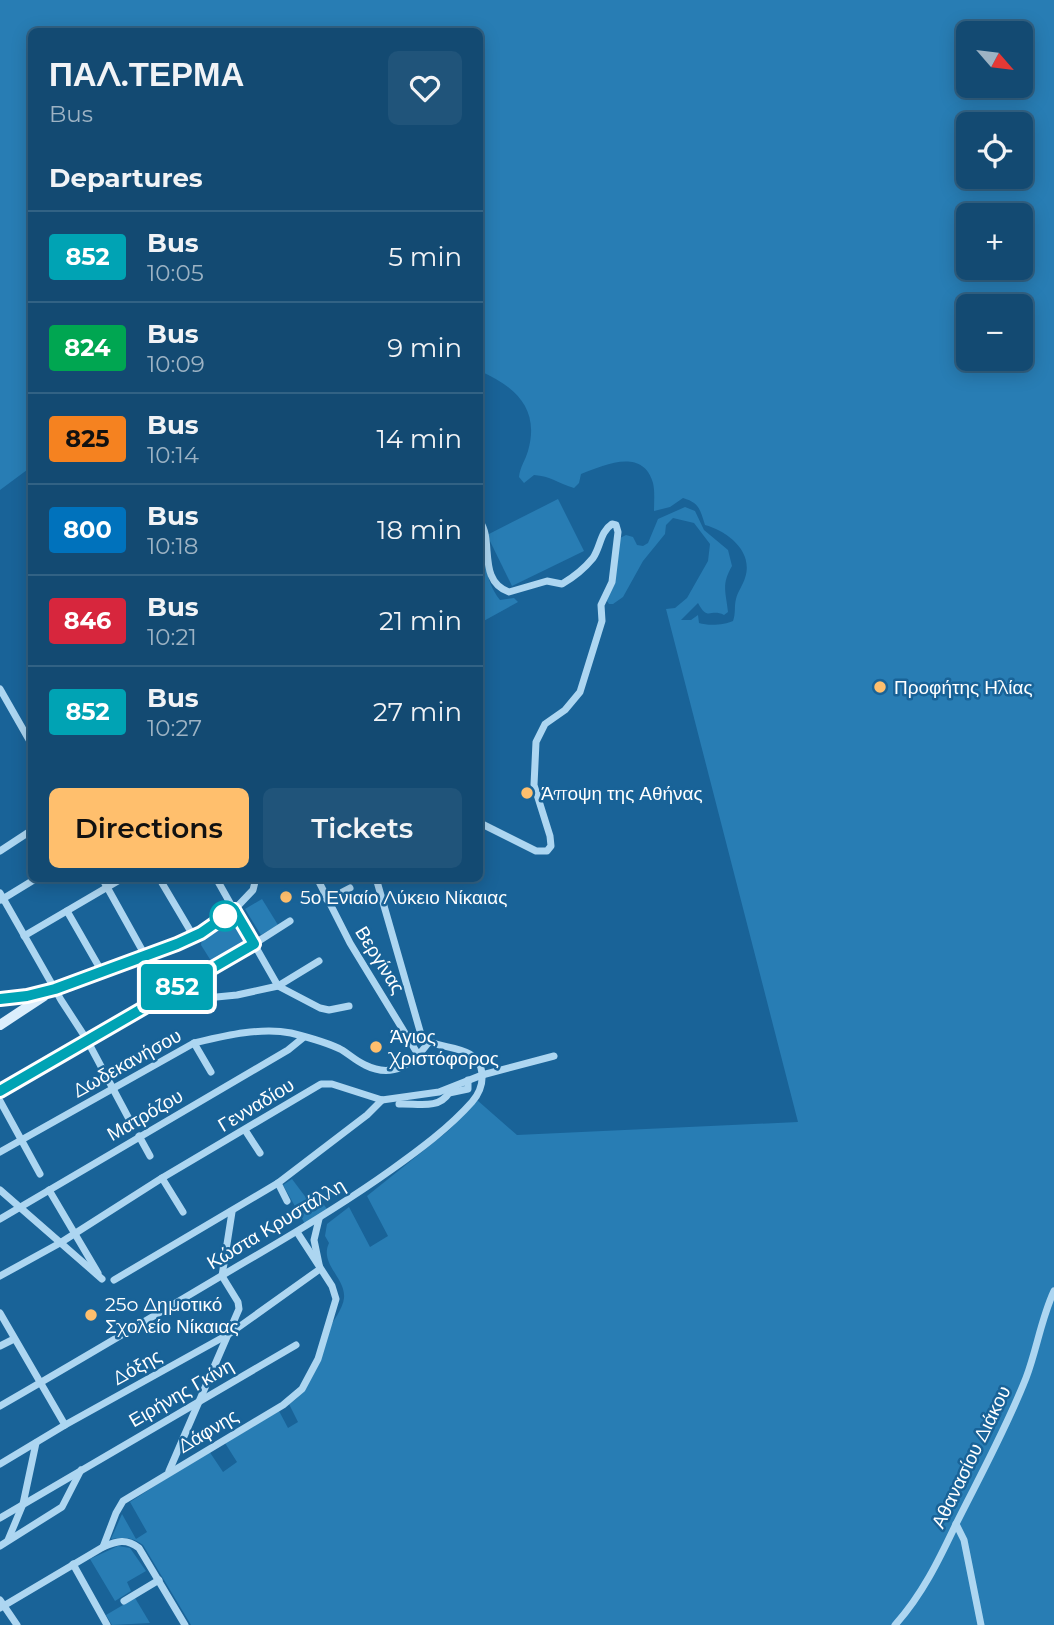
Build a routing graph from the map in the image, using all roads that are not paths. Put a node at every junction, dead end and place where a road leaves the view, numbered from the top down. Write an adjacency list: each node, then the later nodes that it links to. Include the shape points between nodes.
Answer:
1 (483, 529): 4 (street, via 488,568 509,592 547,581 562,584 594,557 607,527 616,525 618,532 612,582 601,605 602,621 580,692 545,724 536,742 533,779 551,846 536,851)
2 (0, 689): 3 (street)
3 (28, 738)
4 (483, 824)
5 (28, 833): 6 (street)
6 (0, 851)
7 (30, 882): 17 (street)
8 (104, 882): 15 (street)
9 (117, 882): 15 (street)
10 (218, 882): 19 (street)
11 (255, 882): 19 (street)
12 (319, 882): 18 (street, Βεργίνας)
13 (377, 882): 38 (street, via 418,1028)
14 (162, 883): 23 (street)
15 (107, 888): 20 (street); 25 (street)
16 (349, 888): 18 (street)
17 (1, 898): 22 (street)
18 (327, 900): 40 (street, Βεργίνας)
19 (234, 910): 23 (street); 24 (street)
20 (67, 911): 22 (street); 27 (street)
21 (290, 920): 24 (street)
22 (24, 936): 30 (street)
23 (194, 937): 25 (street)
24 (254, 944): 28 (street); 29 (street)
25 (145, 954): 27 (street); 31 (street)
26 (319, 961): 29 (street)
27 (102, 972): 30 (street)
28 (189, 981): 31 (street); 33 (street)
29 (278, 986): 33 (street); 34 (street, via 320,1008)
30 (55, 989): 32 (street); 35 (street); 37 (street)
31 (169, 997): 33 (street); 37 (street)
32 (0, 999)
33 (196, 999)
34 (349, 1006)
35 (0, 1025)
36 (304, 1037): 39 (street, Δωδεκανήσου, via 264,1032); 40 (street, Δωδεκανήσου, via 376,1069 406,1066); 52 (street, Ματρόζου)
37 (87, 1040): 45 (street); 46 (street)
38 (429, 1042): 40 (street); 43 (street, via 473,1056)
39 (194, 1043): 42 (street); 45 (street, Δωδεκανήσου)
40 (419, 1056)
41 (554, 1056): 43 (street, Γενναδίου)
42 (211, 1072)
43 (482, 1075): 44 (street, Γενναδίου); 66 (street, Κώστα Κρυστάλλη, via 473,1102 442,1131)
44 (468, 1080): 47 (street, Γενναδίου, via 439,1092); 49 (street, via 468,1089 449,1093 433,1105)
45 (112, 1088): 50 (street); 53 (street, Δωδεκανήσου)
46 (0, 1091)
47 (382, 1100): 51 (street, Γενναδίου, via 321,1084); 59 (street)
48 (0, 1101): 53 (street)
49 (399, 1104)
50 (128, 1117)
51 (245, 1129): 55 (street); 58 (street, Γενναδίου)
52 (138, 1136): 56 (street); 61 (street, Ματρόζου)
53 (22, 1140): 54 (street, Δωδεκανήσου); 57 (street)
54 (0, 1152)
55 (260, 1153)
56 (150, 1156)
57 (40, 1174)
58 (162, 1178): 64 (street); 69 (street, Γενναδίου)
59 (278, 1183): 62 (street); 65 (street)
60 (0, 1189): 63 (street)
61 (50, 1190): 63 (street, Ματρόζου); 69 (street)
62 (287, 1201)
63 (20, 1208): 67 (street, Ματρόζου); 70 (street)
64 (183, 1212)
65 (232, 1212): 73 (street); 74 (street)
66 (319, 1218): 68 (street, Κώστα Κρυστάλλη); 71 (street, via 314,1240)
67 (0, 1219)
68 (297, 1232): 71 (street, Δάφνης); 73 (street, Κώστα Κρυστάλλη)
69 (75, 1233): 70 (street, Γενναδίου); 70 (street, via 102,1279)
70 (60, 1243): 72 (street, Γενναδίου)
71 (320, 1269): 77 (street, Δόξης); 90 (street, Δάφνης, via 336,1299 321,1353 302,1389)
72 (0, 1276)
73 (222, 1276): 77 (street, via 239,1309); 81 (street, Κώστα Κρυστάλλη)
74 (114, 1280)
75 (1054, 1291): 93 (street, Αθανασίου Διάκου, via 1016,1401)
76 (0, 1313): 78 (street)
77 (229, 1334): 84 (street); 86 (street, Δόξης)
78 (14, 1339): 80 (street); 81 (street)
79 (296, 1345): 84 (street, Ειρήνης Γκίνη)
80 (0, 1346)
81 (40, 1384): 83 (street, Κώστα Κρυστάλλη); 86 (street)
82 (0, 1398): 83 (street)
83 (14, 1398): 85 (street, Κώστα Κρυστάλλη)
84 (201, 1399): 89 (street, Ειρήνης Γκίνη); 90 (street)
85 (0, 1406)
86 (65, 1425): 87 (street, Δόξης)
87 (36, 1443): 88 (street, Δόξης); 91 (street)
88 (0, 1464)
89 (82, 1469): 91 (street, Ειρήνης Γκίνη); 94 (street, via 62,1507)
90 (169, 1473): 96 (street, Δάφνης, via 120,1505)
91 (23, 1504): 92 (street, Ειρήνης Γκίνη); 94 (street)
92 (0, 1518)
93 (956, 1524): 104 (street, Αθανασίου Διάκου, via 927,1582); 105 (street, via 964,1540)
94 (8, 1541): 95 (street)
95 (0, 1546)
96 (103, 1546): 97 (street); 98 (street, via 119,1540 133,1544)
97 (73, 1564): 100 (street); 102 (street)
98 (159, 1580): 99 (street); 103 (street)
99 (124, 1601)
100 (2, 1605): 101 (street)
101 (17, 1625)
102 (107, 1625)
103 (185, 1625)
104 (895, 1625)
105 (981, 1625)

